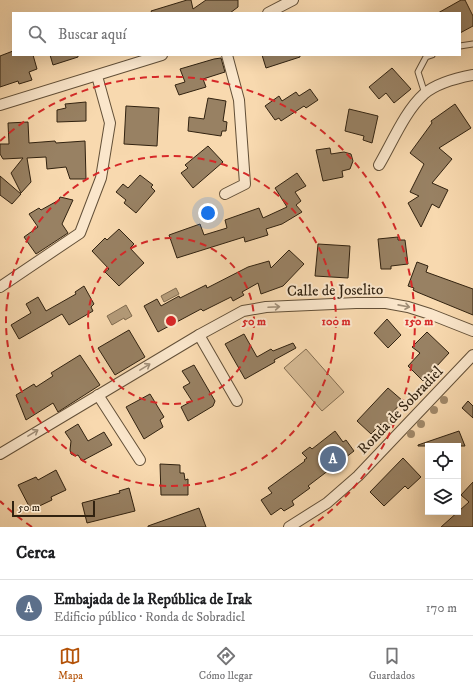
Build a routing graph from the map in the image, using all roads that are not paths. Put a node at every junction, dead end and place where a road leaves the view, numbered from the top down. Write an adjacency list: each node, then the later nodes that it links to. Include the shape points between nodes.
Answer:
1 (293, 0): 2 (street)
2 (270, 12)
3 (473, 44): 4 (lane)
4 (461, 46)
5 (159, 56): 9 (street)
6 (227, 56): 13 (street, via 239,100 245,184)
7 (429, 56): 10 (lane, via 418,72)
8 (473, 75): 10 (street, via 440,85)
9 (97, 76): 11 (street); 14 (street, via 110,124 101,178 80,233)
10 (424, 94): 12 (street, via 411,109)
11 (0, 105)
12 (379, 165)
13 (225, 194)
14 (0, 287)
15 (473, 331): 16 (street, Calle de Joselito, one-way to 15, via 244,311 266,307 356,303 408,306)
16 (199, 335): 18 (street, Calle de Joselito, one-way to 16); 19 (street)
17 (473, 355): 22 (street, Ronda de Sobradiel, via 358,476 327,503)
18 (98, 395): 20 (street, Calle de Joselito, one-way to 18); 21 (street)
19 (236, 401)
20 (0, 454)
21 (140, 460)
22 (289, 527)

